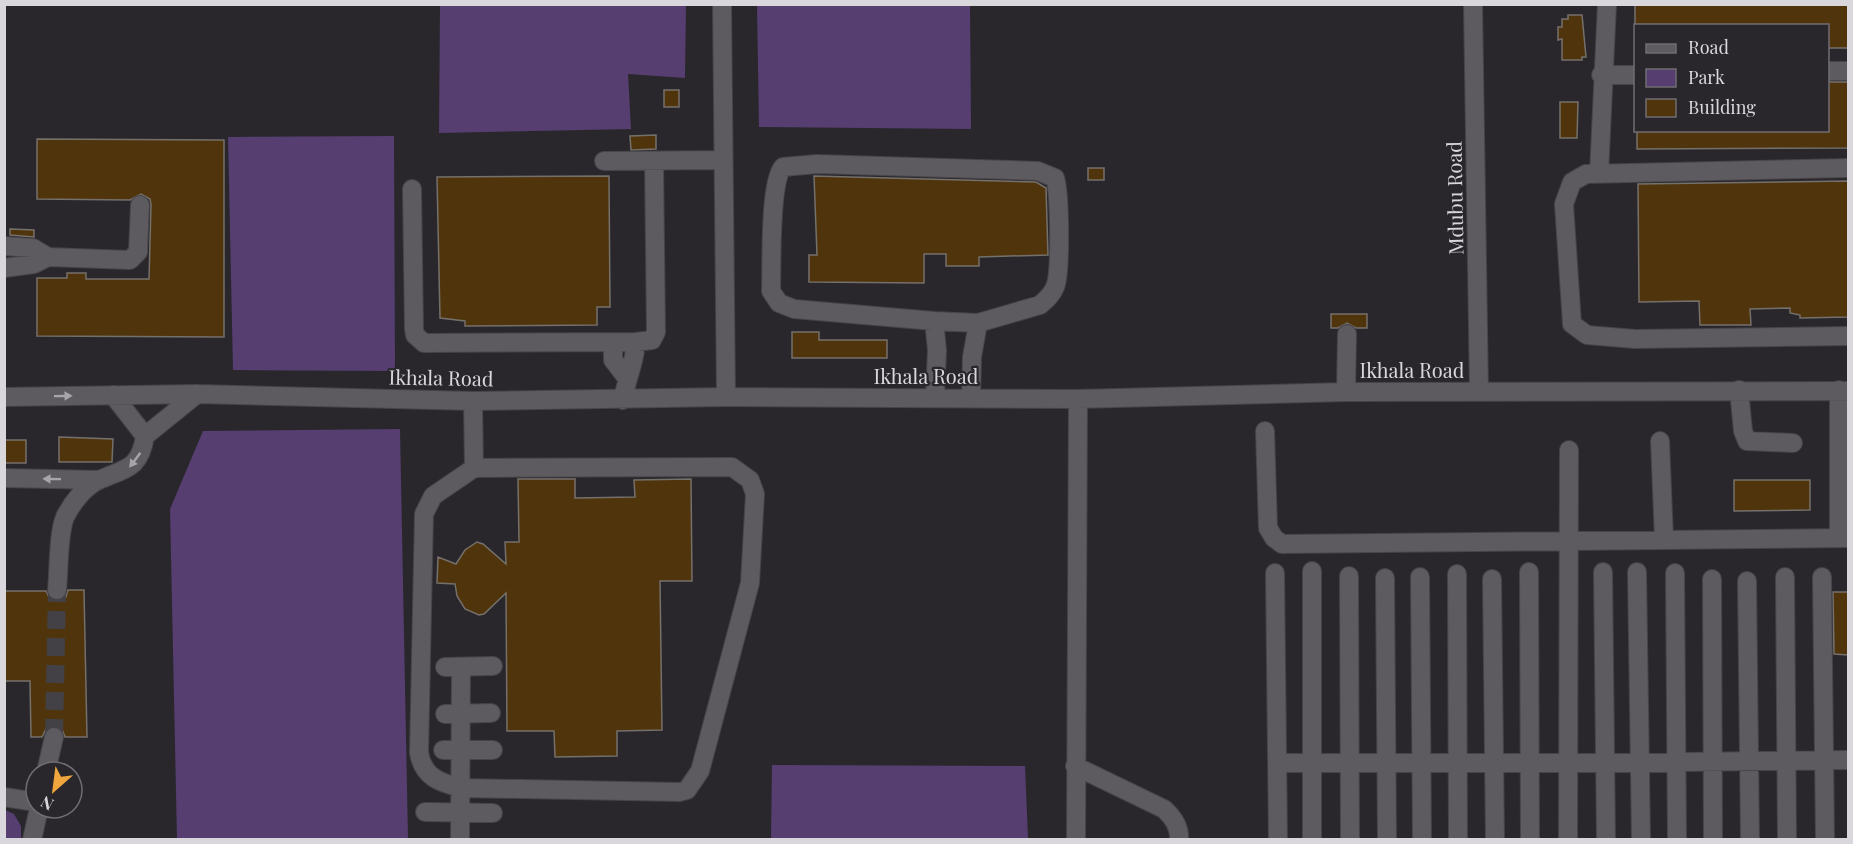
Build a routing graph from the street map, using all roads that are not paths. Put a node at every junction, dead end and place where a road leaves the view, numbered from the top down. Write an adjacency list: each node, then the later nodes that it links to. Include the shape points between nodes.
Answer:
1 (722, 4): 9 (lane)
2 (1473, 4): 28 (lane, Mdubu Road)
3 (1606, 4): 6 (lane)
4 (1829, 71): 5 (lane)
5 (1848, 71)
6 (1601, 75): 7 (lane); 12 (lane)
7 (1634, 75)
8 (654, 160): 9 (lane); 10 (lane); 22 (lane, via 656,332 652,340)
9 (723, 160): 32 (lane)
10 (604, 161)
11 (1848, 168): 12 (lane)
12 (1599, 174): 21 (lane, via 1578,177 1572,182 1564,204 1572,324 1578,331 1635,339)
13 (412, 189): 23 (lane, via 414,329 420,340 432,345)
14 (140, 205): 16 (lane, via 138,252 130,260)
15 (4, 246): 16 (lane, via 33,248)
16 (48, 257): 17 (lane, via 34,264)
17 (4, 268)
18 (934, 321): 19 (lane); 19 (lane, via 794,309 774,298 774,198 783,167 817,164 1038,171 1056,178 1059,197 1055,289 1040,305); 34 (lane)
19 (978, 323): 33 (lane)
20 (1347, 334): 27 (lane)
21 (1848, 336)
22 (636, 342): 23 (lane); 24 (lane, via 636,359)
23 (613, 343): 24 (lane, via 613,360)
24 (626, 377): 36 (lane)
25 (1739, 390): 26 (lane, Ikhala Road); 28 (lane, Ikhala Road); 41 (lane, via 1747,441)
26 (1844, 391): 46 (lane)
27 (1346, 392): 28 (lane, Ikhala Road); 35 (lane, Ikhala Road)
28 (1479, 392)
29 (197, 394): 30 (lane, Ikhala Road); 37 (lane, Ikhala Road); 39 (lane)
30 (113, 395): 31 (lane, Ikhala Road, one-way to 30); 39 (lane)
31 (4, 397)
32 (726, 397): 34 (lane, Ikhala Road); 36 (lane, Ikhala Road)
33 (971, 397): 34 (lane, Ikhala Road); 35 (lane, Ikhala Road)
34 (935, 398)
35 (1078, 399): 89 (lane)
36 (623, 400): 37 (lane, Ikhala Road)
37 (473, 401): 43 (lane)
38 (1265, 431): 48 (lane, via 1268,528 1282,544)
39 (145, 436): 45 (lane, one-way to 45, via 135,463 124,472)
40 (1660, 441): 47 (lane)
41 (1793, 443)
42 (1569, 450): 48 (lane)
43 (474, 468): 90 (lane, via 433,496 424,514 419,753 426,772 443,784); 90 (lane, via 732,467 750,480 755,494 750,583 700,771 687,790)
44 (4, 478): 45 (lane, one-way to 44)
45 (99, 480): 64 (lane, via 77,498 64,520)
46 (1844, 538): 47 (lane)
47 (1664, 539): 48 (lane)
48 (1567, 541): 87 (lane)
49 (1312, 571): 81 (lane)
50 (1530, 572): 82 (lane)
51 (1603, 572): 83 (lane)
52 (1637, 572): 78 (lane)
53 (1275, 573): 80 (lane)
54 (1675, 573): 74 (lane)
55 (1457, 574): 86 (lane)
56 (1349, 576): 88 (lane)
57 (1420, 577): 85 (lane)
58 (1785, 577): 76 (lane)
59 (1385, 578): 84 (lane)
60 (1822, 578): 71 (lane)
61 (1492, 579): 77 (lane)
62 (1712, 579): 79 (lane)
63 (1747, 581): 75 (lane)
64 (57, 590)
65 (493, 666): 67 (lane, via 453,667)
66 (491, 713): 67 (lane)
67 (452, 714): 69 (lane)
68 (54, 737): 72 (lane)
69 (451, 750): 70 (lane); 90 (lane)
70 (493, 750)
71 (1825, 759): 73 (lane); 76 (lane); 116 (lane)
72 (49, 760)
73 (1848, 760)
74 (1675, 761): 78 (lane); 79 (lane); 112 (lane)
75 (1749, 761): 76 (lane); 79 (lane); 114 (lane)
76 (1787, 761): 115 (lane)
77 (1494, 762): 82 (lane); 86 (lane); 107 (lane)
78 (1640, 762): 83 (lane); 111 (lane)
79 (1713, 762): 113 (lane)
80 (1277, 763): 81 (lane); 101 (lane)
81 (1312, 763): 88 (lane); 102 (lane)
82 (1529, 763): 87 (lane); 108 (lane)
83 (1605, 763): 87 (lane); 110 (lane)
84 (1386, 764): 85 (lane); 88 (lane); 104 (lane)
85 (1421, 764): 86 (lane); 105 (lane)
86 (1457, 764): 106 (lane)
87 (1567, 764): 109 (lane)
88 (1350, 765): 103 (lane)
89 (1076, 766): 99 (lane); 100 (lane, via 1164,809 1172,816)
90 (462, 788): 94 (lane)
91 (4, 797): 92 (lane)
92 (24, 800)
93 (425, 812): 94 (lane)
94 (459, 813): 95 (lane); 98 (lane)
95 (493, 813)
96 (36, 820): 97 (lane)
97 (32, 840)
98 (460, 840)
99 (1076, 840)
100 (1179, 840)
101 (1278, 840)
102 (1312, 840)
103 (1350, 840)
104 (1387, 840)
105 (1422, 840)
106 (1458, 840)
107 (1495, 840)
108 (1530, 840)
109 (1568, 840)
110 (1606, 840)
111 (1641, 840)
112 (1677, 840)
113 (1713, 840)
114 (1750, 840)
115 (1787, 840)
116 (1825, 840)

